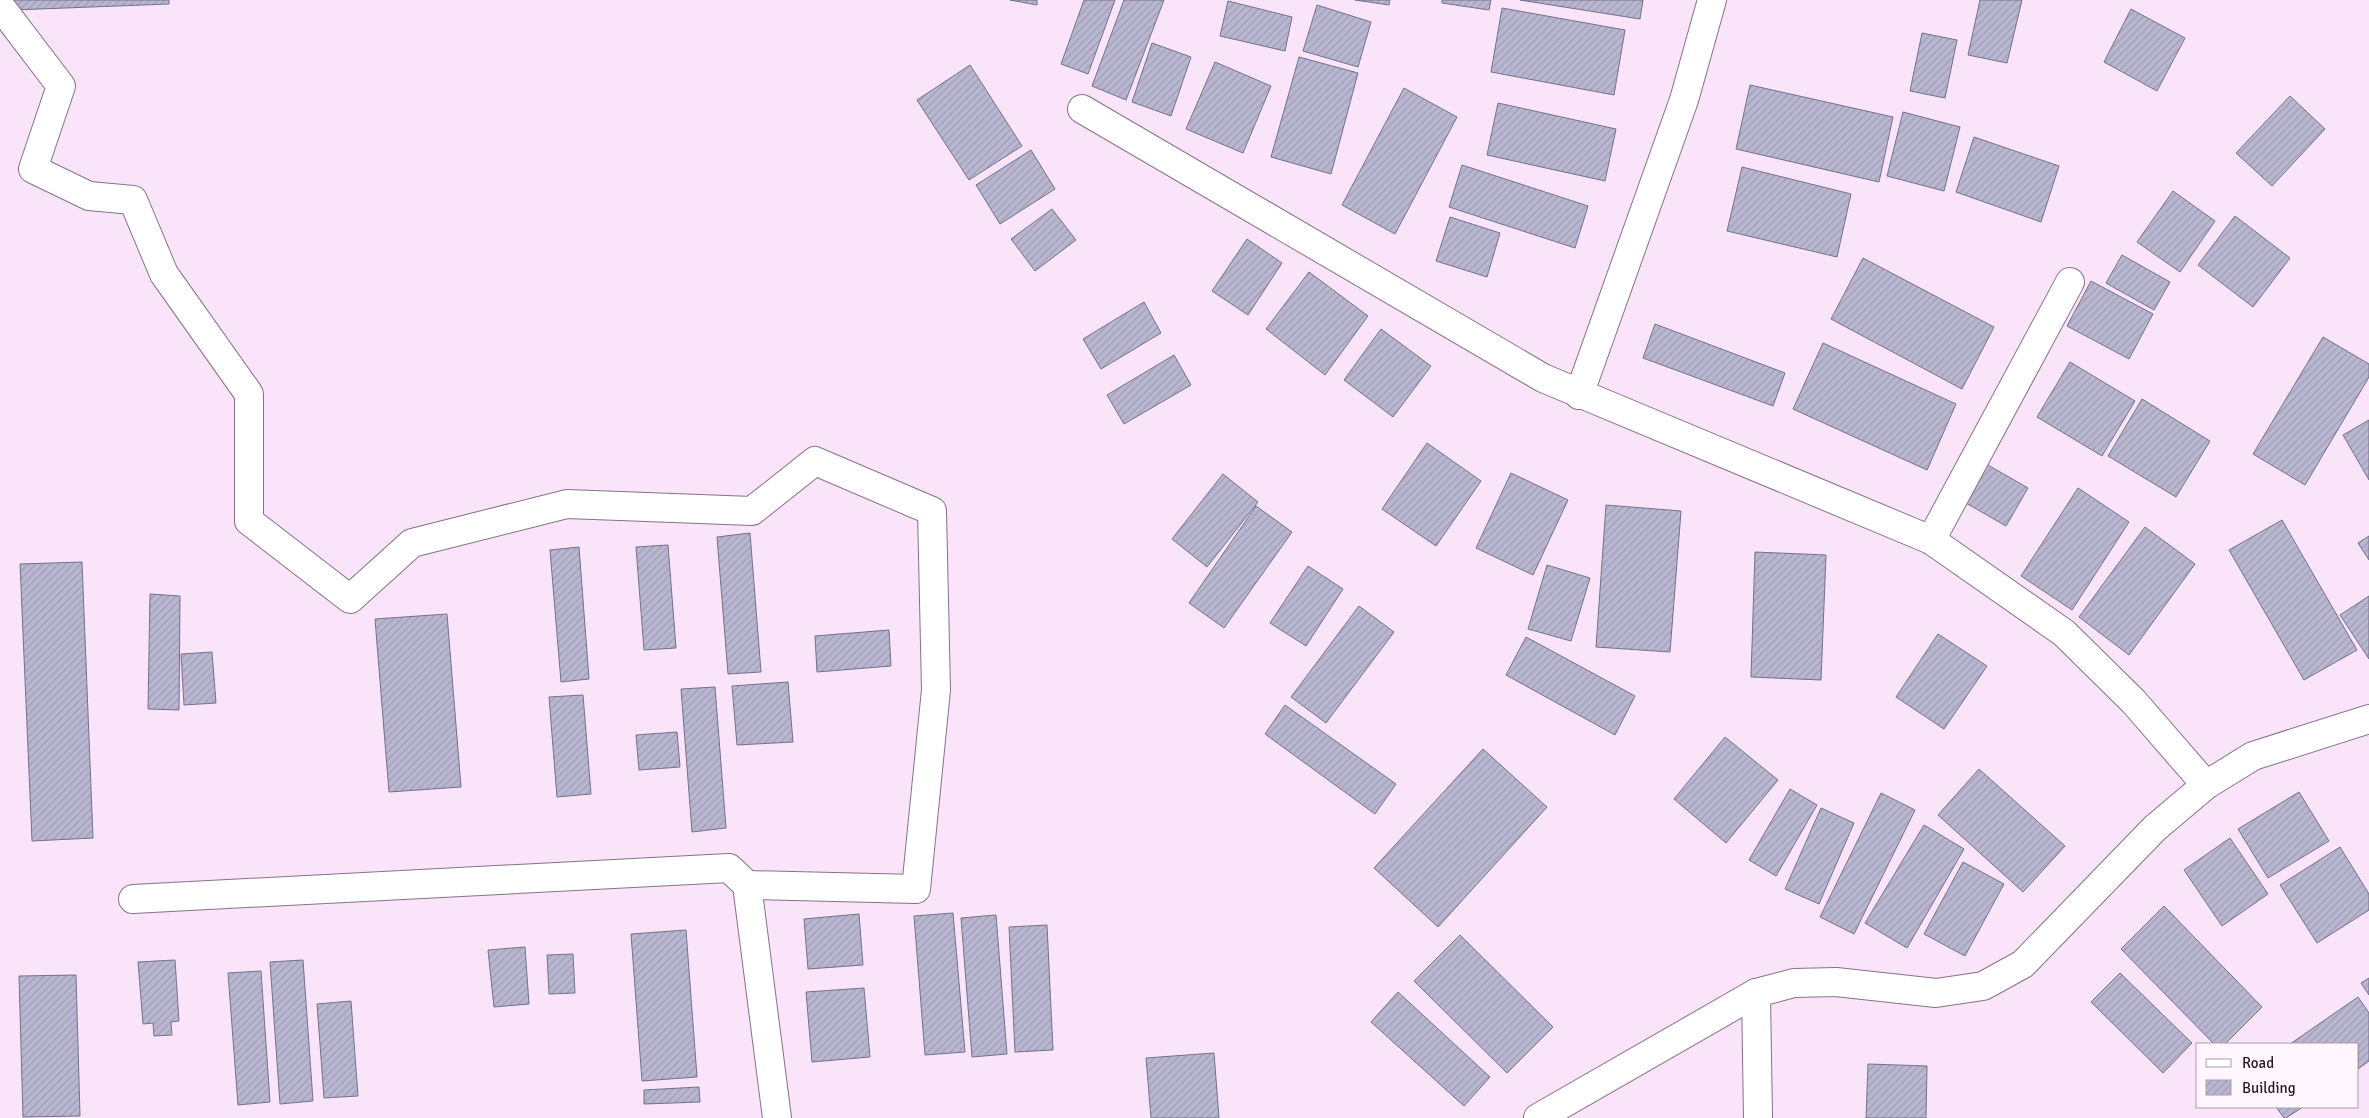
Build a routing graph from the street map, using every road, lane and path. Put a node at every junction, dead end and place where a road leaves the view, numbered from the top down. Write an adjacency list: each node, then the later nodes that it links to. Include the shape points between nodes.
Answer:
1 (1712, 0): 5 (street, via 1684,100)
2 (0, 6): 9 (street, via 61,86 33,169 88,196 133,200 164,274 249,394 249,521 350,599 412,543 568,504 752,511 814,461 932,511 936,690 916,889)
3 (1082, 109): 5 (street, via 1543,378)
4 (2070, 282): 6 (street)
5 (1579, 395): 6 (street)
6 (1931, 540): 8 (street, via 2064,633 2134,702)
7 (2369, 719): 8 (street, via 2253,756)
8 (2206, 786): 11 (street, via 2155,828 2023,964 1983,986 1936,993 1836,982 1794,983)
9 (747, 885): 10 (street, via 730,868); 12 (street)
10 (133, 899)
11 (1756, 993): 13 (street); 14 (street)
12 (777, 1118)
13 (1538, 1118)
14 (1758, 1118)

